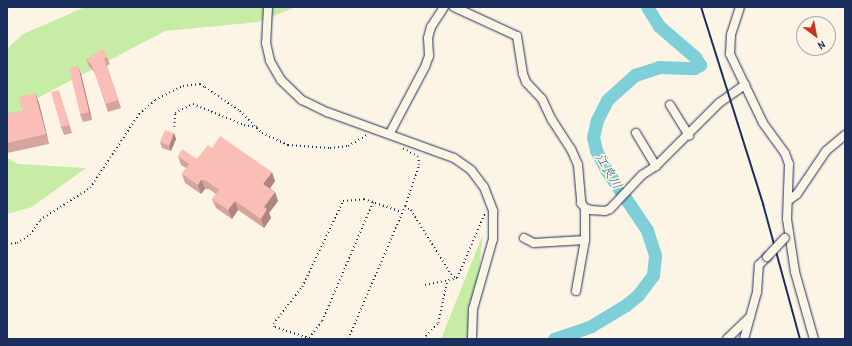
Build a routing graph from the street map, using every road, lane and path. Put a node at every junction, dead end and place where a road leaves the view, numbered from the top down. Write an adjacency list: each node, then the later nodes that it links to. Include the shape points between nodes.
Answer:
1 (268, 7): 9 (street, via 266,43 270,61 281,80 312,106)
2 (444, 7): 10 (street, via 431,27 428,38 429,56 425,67)
3 (454, 7): 20 (street, via 517,36 526,82 542,99 575,157 579,196)
4 (740, 7): 5 (street, via 729,46)
5 (745, 86): 12 (street, via 719,103); 16 (street, via 763,124 785,153 789,164)
6 (670, 105): 12 (street)
7 (174, 126): 8 (path, via 175,113 193,104 244,125)
8 (256, 127): 9 (path, via 273,139 288,145 330,148 348,146 366,136); 25 (path, via 225,99 200,84 171,90 139,114 90,188 40,220 30,234 17,243)
9 (374, 128): 10 (street)
10 (390, 133): 19 (street, via 454,158 477,177)
11 (636, 133): 15 (street)
12 (689, 134): 15 (street)
13 (845, 135): 16 (street, via 826,151 797,194)
14 (401, 148): 18 (path, via 415,154 420,163)
15 (656, 166): 20 (street, via 642,175 621,199 605,211)
16 (789, 200): 22 (street)
17 (373, 202): 21 (path); 31 (path, via 322,321); 31 (path, via 364,199 344,202 302,287 275,320 274,327)
18 (405, 206): 21 (path); 26 (path, via 411,210 451,274)
19 (492, 206): 26 (path, via 482,217); 34 (street, via 493,239 473,309)
20 (585, 208): 24 (street)
21 (402, 212): 32 (path)
22 (788, 234): 30 (street, bridge, via 759,265 757,292); 37 (street, via 795,272)
23 (524, 238): 24 (street, via 534,243)
24 (585, 240): 29 (street)
25 (7, 244)
26 (457, 278): 27 (path)
27 (447, 281): 28 (path); 33 (path, via 438,323)
28 (425, 285)
29 (576, 291)
30 (750, 317): 35 (street); 36 (street)
31 (309, 339)
32 (348, 339)
33 (423, 339)
34 (472, 339)
35 (727, 339)
36 (744, 339)
37 (814, 339)

